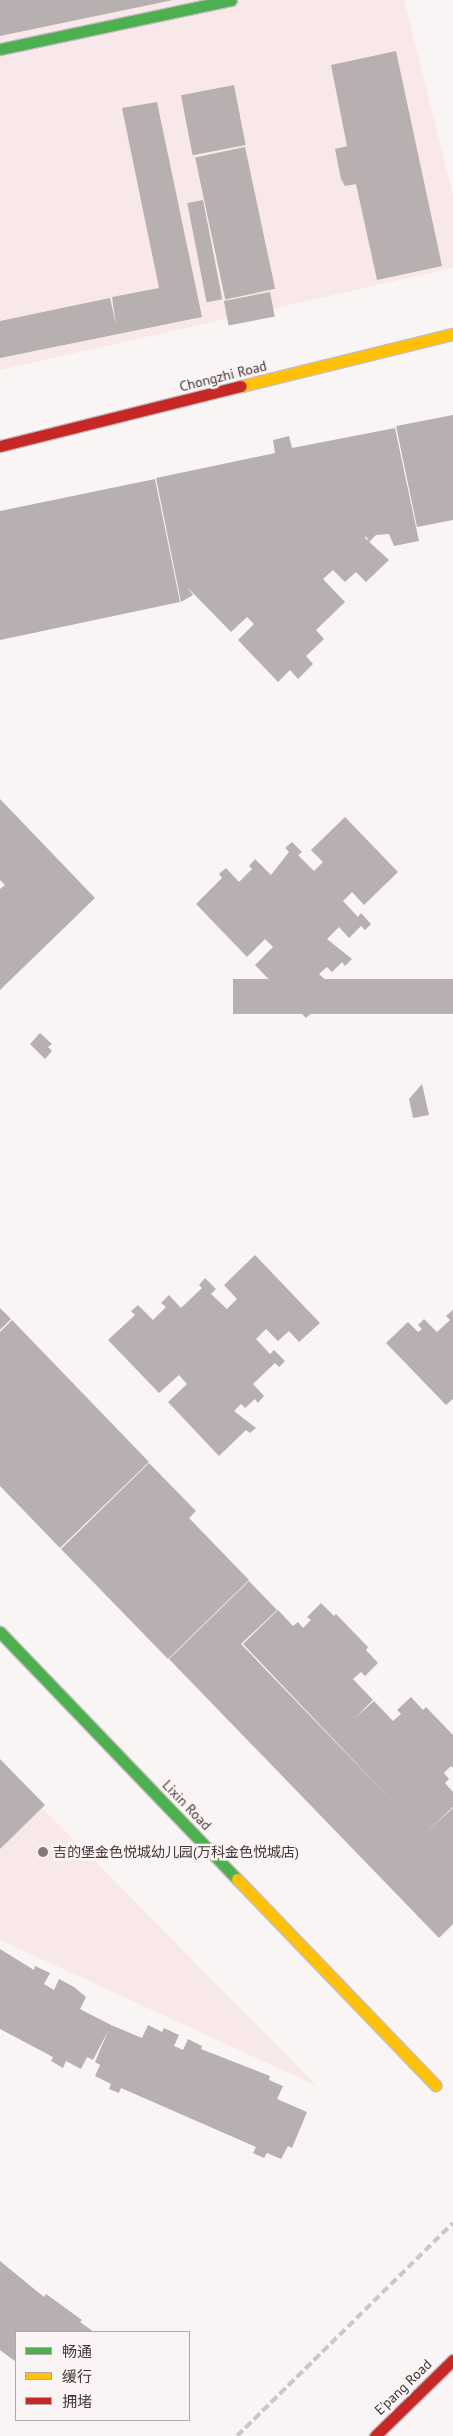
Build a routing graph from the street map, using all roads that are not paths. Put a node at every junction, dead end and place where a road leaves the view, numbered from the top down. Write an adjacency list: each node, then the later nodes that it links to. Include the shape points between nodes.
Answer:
1 (231, 0): 2 (street)
2 (0, 49)
3 (453, 334): 4 (street, Chongzhi Road)
4 (0, 446)
5 (0, 1632): 6 (street, Lixin Road)
6 (435, 2085)
7 (453, 2360): 8 (street, E'pang Road)
8 (375, 2436)

